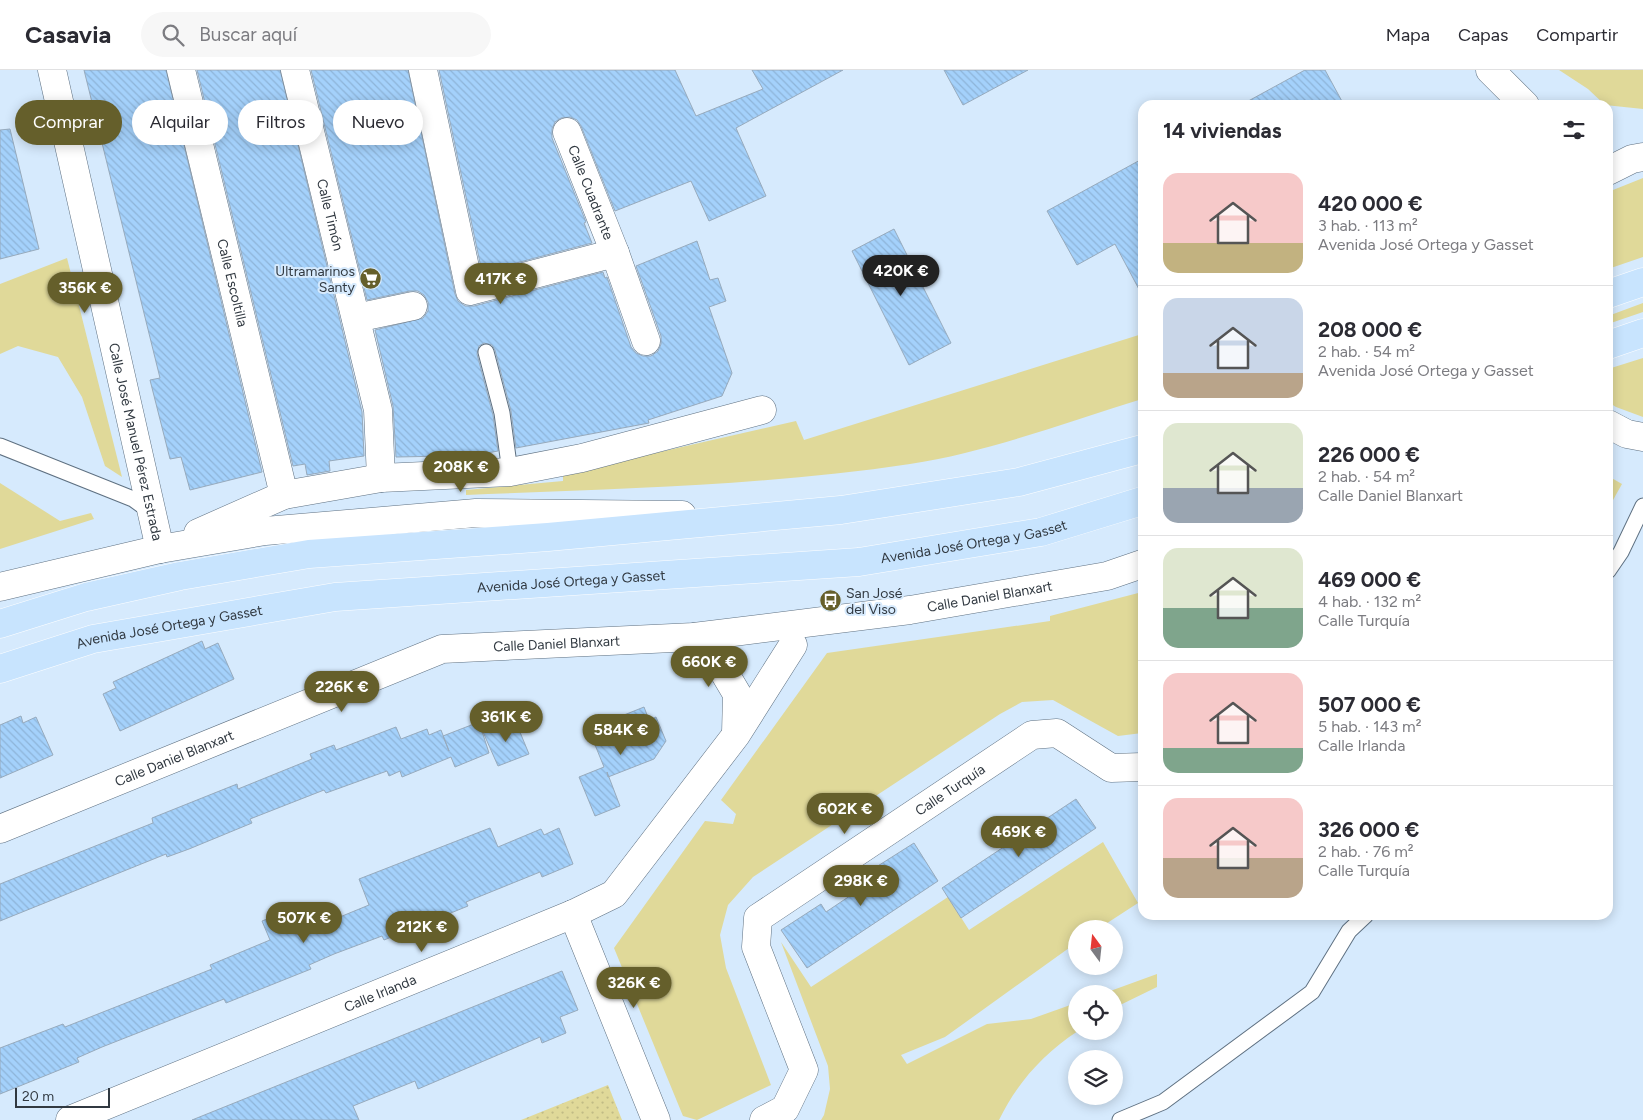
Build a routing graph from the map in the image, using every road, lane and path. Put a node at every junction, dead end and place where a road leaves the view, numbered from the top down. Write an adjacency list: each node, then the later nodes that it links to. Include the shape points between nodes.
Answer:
1 (52, 70): 29 (street, Calle José Manuel Pérez Estrada)
2 (181, 70): 26 (street, Calle Escoltilla)
3 (295, 70): 14 (street, Calle Timón)
4 (423, 70): 10 (street, Calle Cuadrante, via 470,291)
5 (1490, 70): 6 (street)
6 (1518, 100)
7 (567, 132): 10 (street, Calle Cuadrante)
8 (1627, 156): 9 (street)
9 (1613, 167)
10 (616, 253): 16 (street, Calle Cuadrante)
11 (1643, 282): 12 (main road)
12 (1613, 292)
13 (413, 306): 14 (street)
14 (356, 318): 25 (street, Calle Timón, via 378,410)
15 (1643, 333): 17 (main road)
16 (646, 340)
17 (1613, 343)
18 (486, 352): 24 (lane, via 502,414)
19 (762, 410): 24 (street, via 582,458)
20 (1613, 427): 21 (street, via 1626,434)
21 (1643, 437)
22 (0, 446): 29 (lane, via 132,500)
23 (1138, 450): 30 (main road, via 1019,482 841,510)
24 (510, 472): 25 (street)
25 (381, 478): 26 (street)
26 (284, 496): 31 (street)
27 (1138, 502): 38 (main road, Avenida José Ortega y Gasset, via 1041,532 859,562 335,597 93,639)
28 (1643, 506): 32 (lane)
29 (152, 513): 31 (street, Calle José Manuel Pérez Estrada)
30 (768, 517): 31 (street, via 476,513 265,532); 35 (main road, via 309,554 180,576 86,597)
31 (160, 549): 34 (street)
32 (1613, 564)
33 (1138, 565): 36 (street, Calle Daniel Blanxart, via 1107,576 910,610)
34 (0, 587)
35 (0, 624)
36 (694, 637): 39 (street, via 718,662 737,694); 41 (street, Calle Daniel Blanxart, via 442,649)
37 (793, 645): 39 (street, Calle Irlanda)
38 (0, 669)
39 (736, 734): 42 (street, Calle Irlanda, via 614,894)
40 (1138, 766): 46 (street, Calle Turquía, via 1111,768 1057,733 1032,735 758,918 756,947 804,1070 785,1110)
41 (0, 829)
42 (573, 914): 44 (street, Calle Irlanda); 45 (street)
43 (1361, 920): 47 (lane, via 1349,931 1312,992 1163,1102)
44 (70, 1120)
45 (656, 1120)
46 (764, 1120)
47 (1120, 1120)

